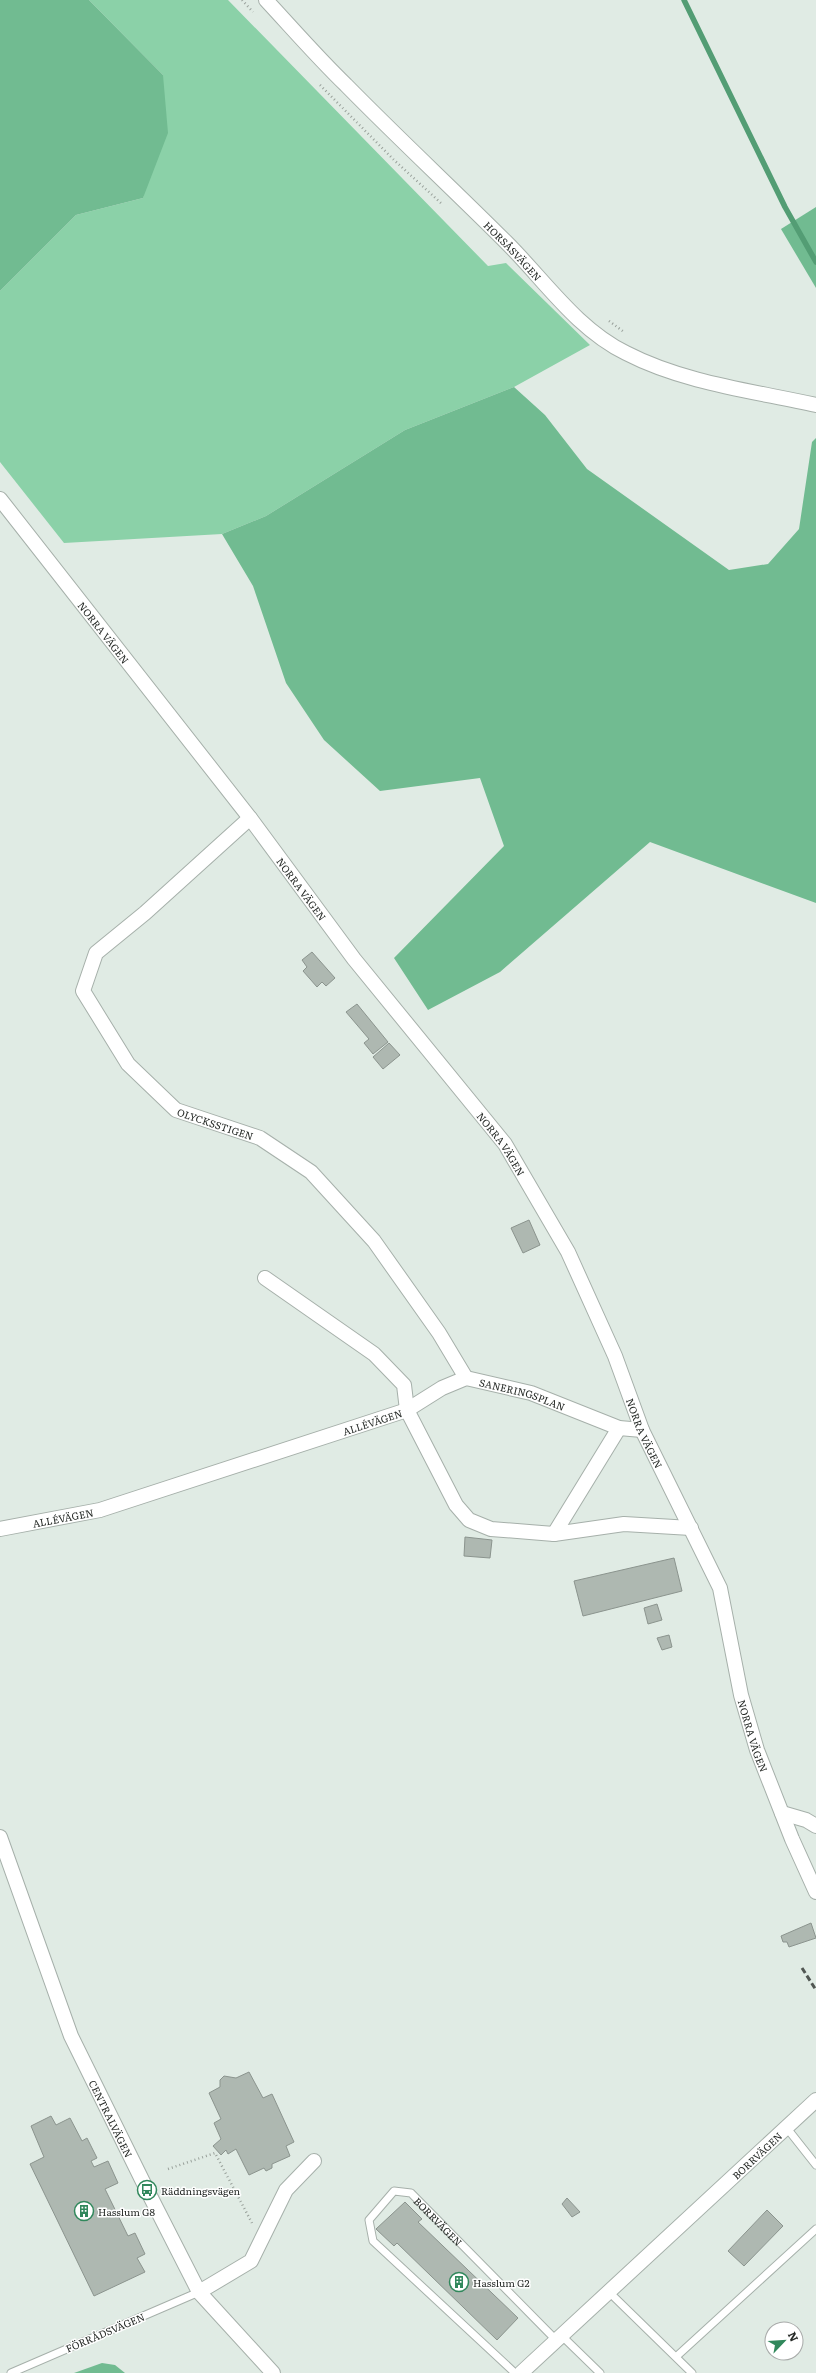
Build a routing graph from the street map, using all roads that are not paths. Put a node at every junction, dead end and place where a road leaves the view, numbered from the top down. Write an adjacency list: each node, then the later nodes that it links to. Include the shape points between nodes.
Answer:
1 (266, 0): 2 (street, HORSÅSVÄGEN, via 345,84 508,245 557,298 600,338 663,369)
2 (816, 405)
3 (0, 499): 4 (street, NORRA VÄGEN)
4 (250, 818): 6 (street, OLYCKSSTIGEN, via 145,914 96,953 83,991 128,1064 176,1110 260,1138 311,1172 374,1241 439,1333); 9 (street, NORRA VÄGEN, via 354,959 505,1144 568,1252 616,1356)
5 (265, 1278): 7 (street, via 374,1354 404,1385)
6 (466, 1378): 7 (street, SANERINGSPLAN, via 442,1388); 8 (street, SANERINGSPLAN, via 531,1393)
7 (406, 1410): 11 (street, ALLÉVÄGEN, via 100,1510); 12 (street, ALLÉVÄGEN, via 443,1483 456,1505 469,1520 491,1529)
8 (619, 1428): 9 (street, SANERINGSPLAN); 12 (street)
9 (642, 1430): 10 (street, NORRA VÄGEN)
10 (691, 1528): 12 (street, ALLÉVÄGEN, via 624,1524); 13 (street, NORRA VÄGEN, via 720,1588 745,1709 757,1750)
11 (0, 1529)
12 (554, 1534)
13 (782, 1813): 14 (street, via 806,1820); 16 (street, NORRA VÄGEN)
14 (816, 1826)
15 (0, 1837): 22 (street, CENTRALVÄGEN, via 71,2036)
16 (816, 1892)
17 (816, 2100): 18 (street, BORRVÄGEN)
18 (786, 2127): 20 (lane); 23 (street, BORRVÄGEN)
19 (314, 2161): 22 (street, via 286,2190 251,2261)
20 (816, 2165)
21 (816, 2229): 25 (lane)
22 (199, 2292): 26 (lane, FÖRRÅDSVÄGEN); 27 (street, CENTRALVÄGEN)
23 (609, 2292): 24 (street, BORRVÄGEN); 25 (lane)
24 (559, 2338): 28 (lane, BORRVÄGEN, via 411,2193 394,2192 369,2220 373,2241); 29 (street, BORRVÄGEN); 30 (lane)
25 (677, 2356): 31 (lane)
26 (11, 2373)
27 (273, 2373)
28 (516, 2373)
29 (521, 2373)
30 (600, 2373)
31 (692, 2373)

